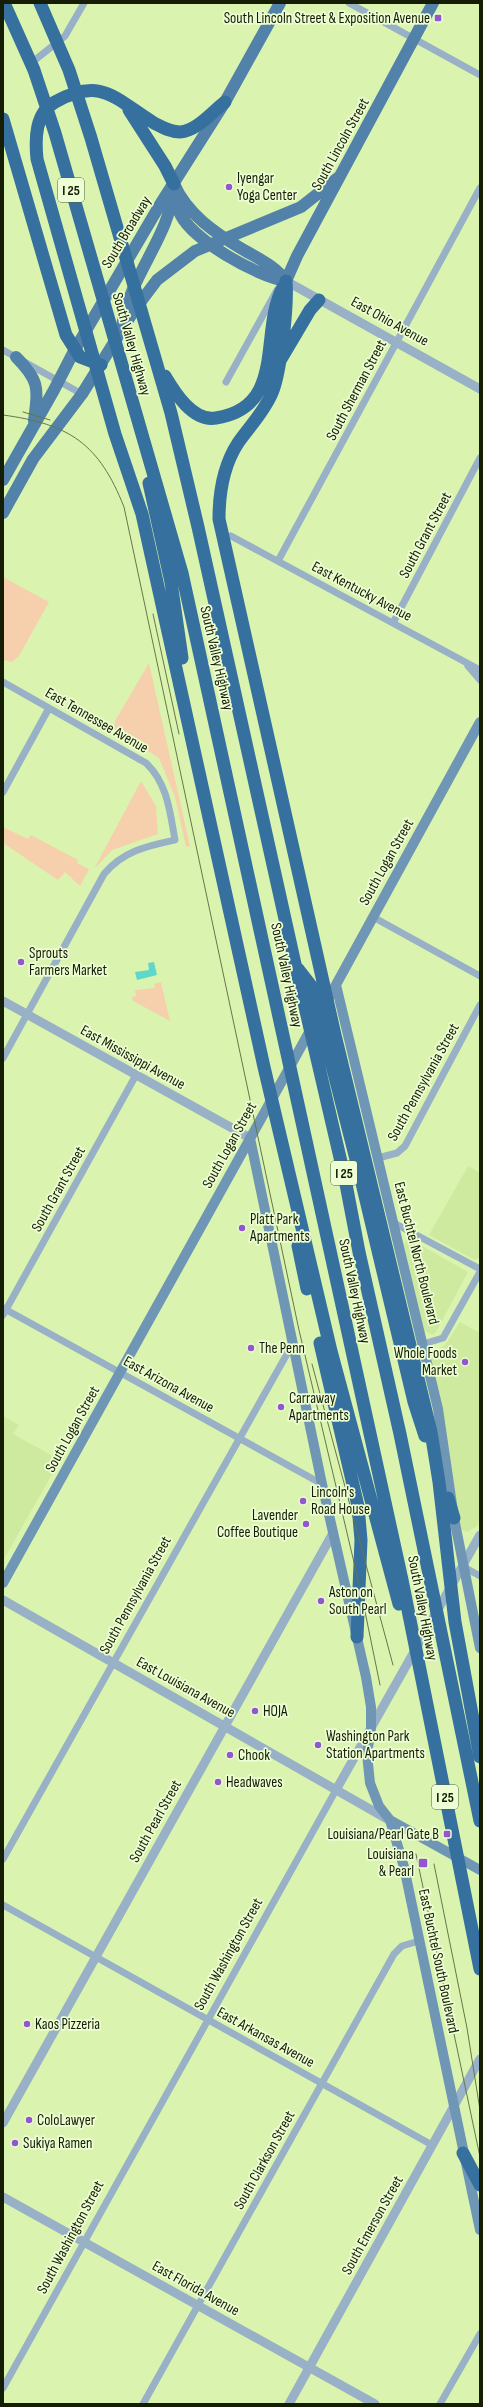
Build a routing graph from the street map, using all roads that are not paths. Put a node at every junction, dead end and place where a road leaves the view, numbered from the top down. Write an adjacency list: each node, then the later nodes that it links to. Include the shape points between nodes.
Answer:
1 (4, 3): 32 (highway, South Valley Highway / I 25, via 44,98)
2 (40, 3): 21 (highway, South Valley Highway / I 25, via 57,40 82,110)
3 (84, 3): 8 (street, via 65,36)
4 (280, 3): 10 (main road, South Broadway)
5 (349, 3): 7 (street)
6 (433, 3): 7 (main road, South Lincoln Street)
7 (413, 38): 9 (street); 13 (main road, South Lincoln Street, via 379,107)
8 (35, 60)
9 (480, 75)
10 (225, 102): 11 (highway, via 196,126 180,132 159,126); 15 (main road, South Broadway)
11 (125, 104): 15 (highway, via 162,160); 46 (highway, via 108,93 93,89 65,97 51,104 40,119 35,144 37,159 115,434 142,514)
12 (3, 119): 24 (highway, via 66,335)
13 (339, 177): 16 (main road, via 301,208); 18 (main road, South Lincoln Street)
14 (480, 188): 22 (street, South Sherman Street)
15 (176, 189): 16 (main road, East Ohio Avenue, via 198,218); 17 (main road, East Ohio Avenue, via 182,216); 20 (main road, via 169,215 125,307); 24 (main road, South Broadway)
16 (224, 238): 17 (main road); 18 (main road, East Ohio Avenue, via 272,266)
17 (210, 244): 18 (main road, East Ohio Avenue, via 269,278); 20 (main road, via 184,257 157,280 136,306)
18 (286, 281): 19 (street, East Ohio Avenue); 21 (highway, via 279,293 266,372 258,392 244,409 234,414 213,418 195,412 172,388); 27 (highway, via 286,311); 29 (street, South Lincoln Street, via 275,292)
19 (319, 300): 22 (street, East Ohio Avenue); 27 (highway, via 310,310)
20 (121, 333): 26 (main road)
21 (150, 341): 49 (highway, South Valley Highway / I 25, via 171,413 198,527)
22 (396, 343): 30 (street, East Ohio Avenue); 38 (street, South Sherman Street)
23 (3, 350): 25 (street)
24 (74, 351): 26 (highway, via 80,357); 28 (main road, South Broadway)
25 (16, 357): 28 (street); 33 (main road, via 34,378 37,393)
26 (102, 365): 31 (main road)
27 (277, 365): 81 (highway, via 275,385 268,400 238,443 226,468 219,519 335,1035 428,1420 439,1482 455,1622)
28 (59, 382): 31 (street); 33 (main road, South Broadway)
29 (226, 382)
30 (480, 389)
31 (82, 394): 36 (main road, via 34,459)
32 (134, 407): 46 (highway, via 170,582); 78 (highway, South Valley Highway / I 25, via 169,521 206,680 399,1566)
33 (34, 426): 35 (main road, South Broadway)
34 (480, 458): 39 (street, South Grant Street)
35 (3, 480)
36 (3, 512)
37 (231, 536): 38 (street, East Kentucky Avenue)
38 (278, 561): 39 (street, East Kentucky Avenue)
39 (393, 623): 40 (street, East Kentucky Avenue)
40 (464, 661): 41 (street, East Kentucky Avenue); 42 (street)
41 (480, 670)
42 (480, 680)
43 (3, 682): 44 (street, East Tennessee Avenue)
44 (49, 708): 47 (street); 54 (street, East Tennessee Avenue, via 134,755 154,770 166,797 175,840 130,852 109,868)
45 (480, 722): 48 (main road, South Logan Street)
46 (200, 781): 56 (highway)
47 (3, 792)
48 (373, 917): 50 (street); 51 (main road, South Logan Street)
49 (295, 964): 68 (highway, via 312,987 418,1417); 84 (highway, South Valley Highway / I 25, via 346,1180 359,1252 402,1441)
50 (480, 976)
51 (334, 988): 58 (main road, South Logan Street); 59 (main road, East Buchtel North Boulevard)
52 (3, 1001): 54 (street, East Mississippi Avenue)
53 (480, 1005): 59 (street, South Pennsylvania Street, via 405,1146 396,1154)
54 (27, 1014): 55 (street); 57 (street, East Mississippi Avenue)
55 (3, 1058)
56 (264, 1067): 75 (highway, via 301,1262 358,1506 361,1540); 78 (highway, via 331,1351)
57 (136, 1075): 58 (street, East Mississippi Avenue); 62 (street, South Grant Street)
58 (252, 1136): 64 (main road, East Buchtel South Boulevard); 65 (main road, South Logan Street)
59 (378, 1158): 60 (main road, East Buchtel North Boulevard)
60 (394, 1223): 61 (street); 63 (main road, East Buchtel North Boulevard)
61 (480, 1271): 63 (street, via 443,1338)
62 (4, 1311): 65 (street, East Arizona Avenue)
63 (423, 1344): 68 (main road, East Buchtel North Boulevard, via 438,1409)
64 (292, 1345): 66 (street, South Pennsylvania Street); 67 (main road, East Buchtel South Boulevard)
65 (121, 1373): 66 (street, East Arizona Avenue); 73 (main road, South Logan Street)
66 (238, 1438): 67 (street, East Arizona Avenue); 77 (street, South Pennsylvania Street)
67 (322, 1484): 69 (main road, East Buchtel South Boulevard)
68 (454, 1518): 71 (main road, East Buchtel North Boulevard)
69 (333, 1533): 75 (main road, East Buchtel South Boulevard); 79 (street, South Pearl Street)
70 (480, 1535): 71 (street, South Washington Street)
71 (462, 1566): 72 (street); 76 (main road, East Buchtel North Boulevard); 80 (street, South Washington Street)
72 (480, 1576)
73 (3, 1583)
74 (3, 1600): 77 (street, East Louisiana Avenue)
75 (357, 1637): 80 (main road, East Buchtel South Boulevard, via 370,1700)
76 (480, 1648)
77 (111, 1663): 79 (street, East Louisiana Avenue); 85 (street, South Pennsylvania Street)
78 (428, 1712): 90 (highway, South Valley Highway / I 25)
79 (224, 1726): 82 (street, East Louisiana Avenue); 89 (street, South Pearl Street)
80 (371, 1728): 82 (street, South Washington Street); 83 (main road, East Buchtel South Boulevard, via 368,1754 370,1783 379,1806)
81 (480, 1757)
82 (336, 1790): 83 (street, East Louisiana Avenue); 91 (street, South Washington Street)
83 (390, 1820): 86 (main road, East Louisiana Avenue); 88 (main road, East Buchtel South Boulevard, via 404,1867)
84 (480, 1820)
85 (3, 1859)
86 (480, 1870)
87 (3, 1905): 89 (street, East Arkansas Avenue)
88 (419, 1942): 93 (street, South Clarkson Street, via 402,1946 394,1954); 94 (main road, East Buchtel South Boulevard)
89 (95, 1957): 91 (street, East Arkansas Avenue); 95 (street, South Pearl Street)
90 (480, 1969)
91 (207, 2020): 93 (street, East Arkansas Avenue); 101 (street, South Washington Street)
92 (480, 2059): 94 (street, South Emerson Street)
93 (321, 2084): 96 (street, East Arkansas Avenue); 102 (street, South Clarkson Street)
94 (454, 2106): 96 (street, South Emerson Street); 97 (main road, East Buchtel South Boulevard)
95 (3, 2123)
96 (432, 2145): 104 (street, South Emerson Street)
97 (463, 2152): 98 (highway); 100 (main road, East Buchtel South Boulevard)
98 (480, 2185)
99 (3, 2197): 101 (street, East Florida Avenue)
100 (480, 2230)
101 (84, 2242): 102 (street, East Florida Avenue); 105 (street, South Washington Street)
102 (197, 2305): 104 (street, East Florida Avenue); 106 (street, South Clarkson Street)
103 (480, 2334): 109 (street)
104 (309, 2368): 107 (street, South Emerson Street); 108 (street, East Florida Avenue)
105 (3, 2388)
106 (143, 2404)
107 (289, 2404)
108 (375, 2404)
109 (440, 2404)

